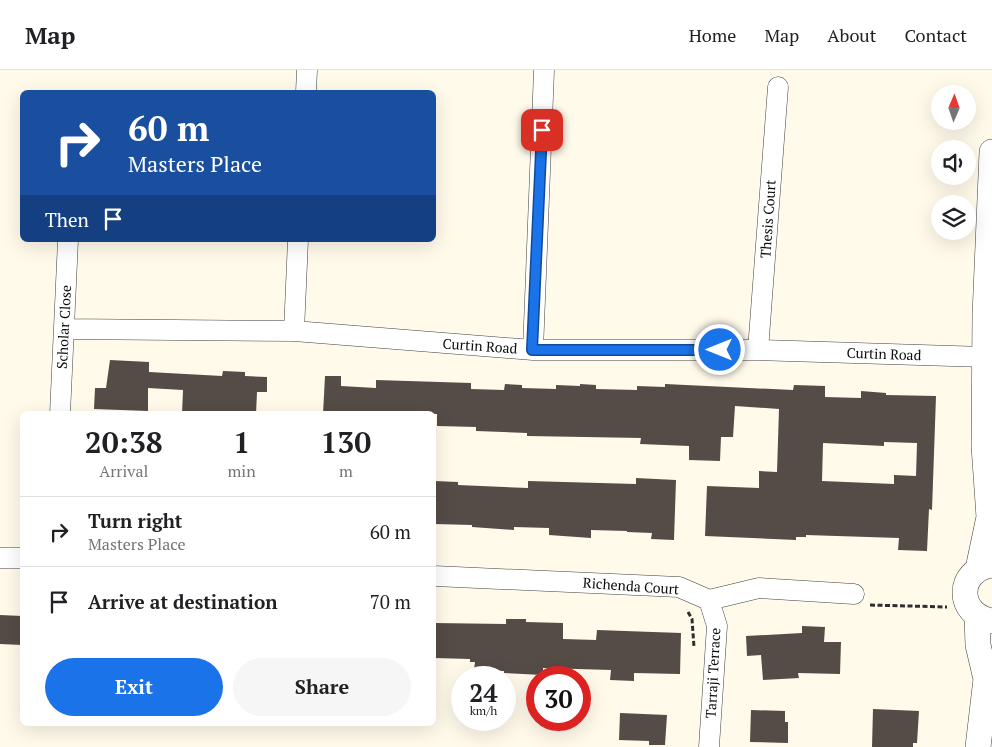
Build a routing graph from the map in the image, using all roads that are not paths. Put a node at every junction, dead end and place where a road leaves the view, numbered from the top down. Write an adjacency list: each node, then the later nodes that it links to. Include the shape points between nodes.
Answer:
1 (307, 70): 4 (street)
2 (544, 70): 10 (street)
3 (778, 88): 11 (street, Thesis Court)
4 (306, 90)
5 (992, 152): 12 (street)
6 (68, 242): 8 (street, Scholar Close)
7 (298, 242): 9 (street)
8 (64, 329): 9 (street, Curtin Road); 13 (street, Scholar Close)
9 (294, 331): 10 (street, Curtin Road)
10 (532, 350): 11 (street, Curtin Road)
11 (758, 350): 12 (street, Curtin Road)
12 (985, 357): 14 (street, via 984,446)
13 (60, 411)
14 (991, 520): 17 (street)
15 (0, 558): 16 (street)
16 (20, 558)
17 (985, 567): 21 (street, via 971,575 964,592 970,610)
18 (436, 576): 20 (street, Richenda Court, via 679,587)
19 (854, 594): 20 (street, via 759,588)
20 (709, 600): 23 (street, Tarraji Terrace, via 717,626)
21 (984, 618): 22 (street, via 978,645)
22 (989, 671): 24 (street)
23 (710, 747)
24 (978, 747)

